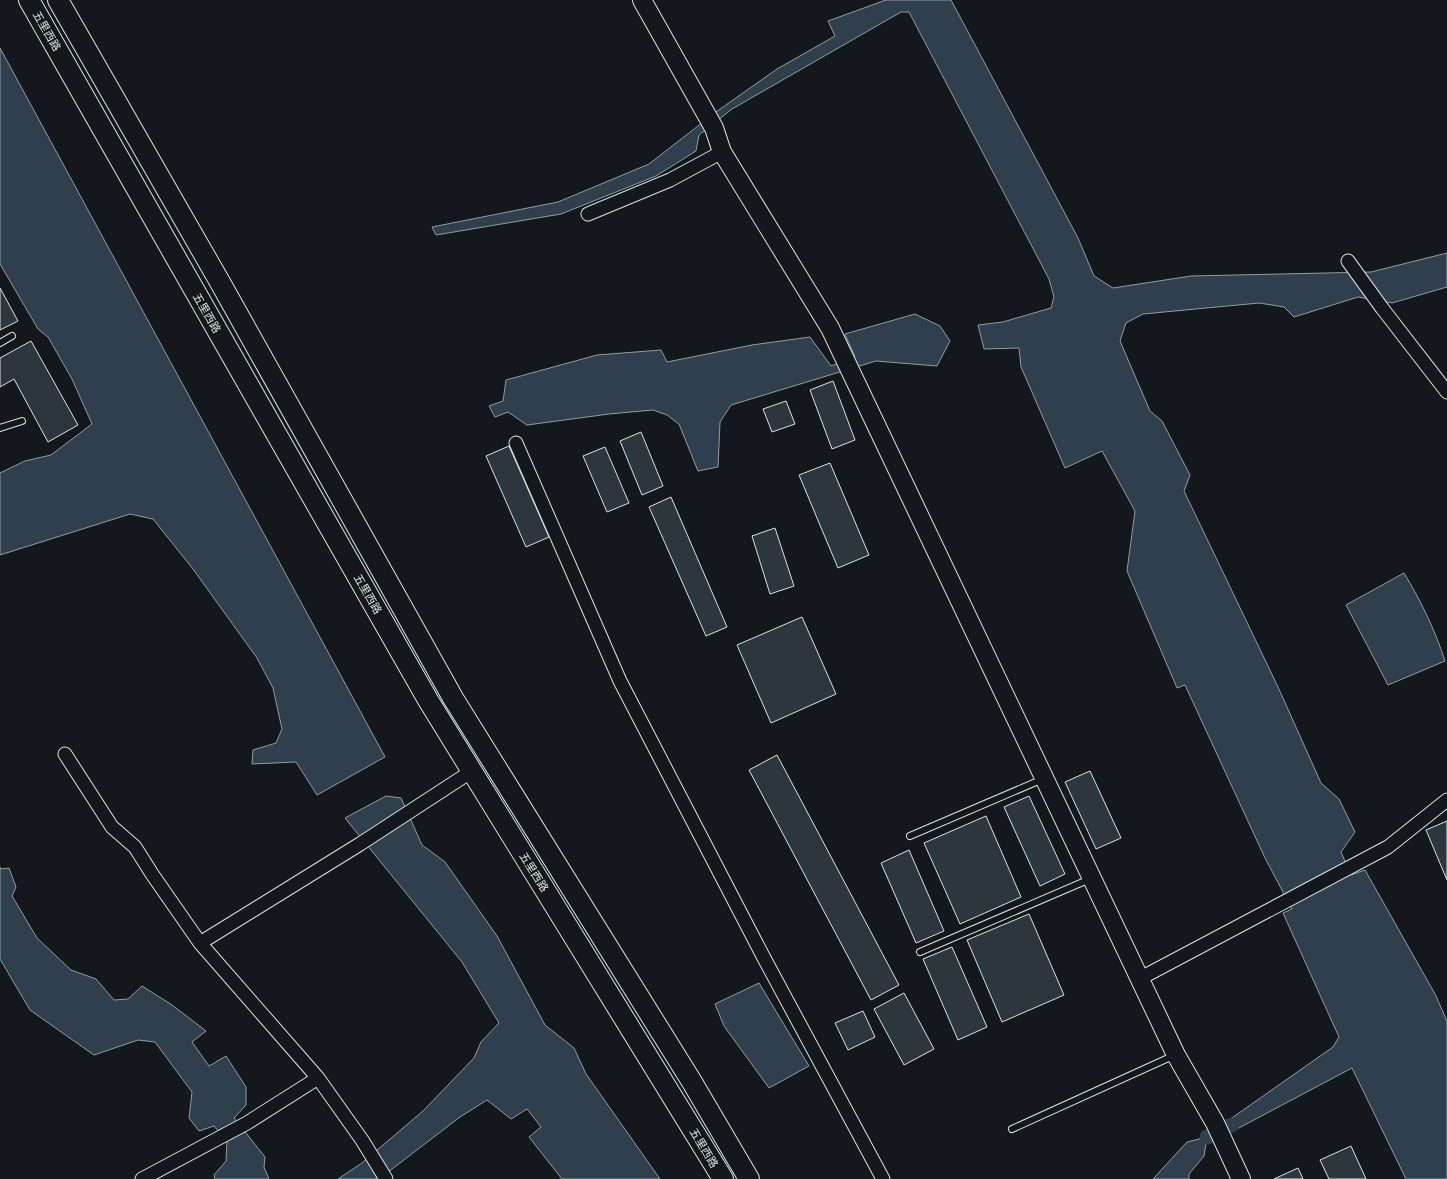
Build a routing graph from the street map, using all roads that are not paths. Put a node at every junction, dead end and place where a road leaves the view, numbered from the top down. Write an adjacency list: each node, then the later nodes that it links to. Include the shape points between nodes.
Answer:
1 (29, 0): 14 (main road, 五里西路, via 428,700)
2 (58, 0): 28 (main road, 五里西路, via 453,698 692,1082)
3 (642, 0): 4 (main road, via 714,128)
4 (722, 152): 5 (street, via 670,180); 15 (main road, via 830,328)
5 (588, 214)
6 (1351, 264): 9 (street)
7 (12, 336): 8 (lane)
8 (0, 344)
9 (1447, 392)
10 (22, 421): 11 (lane)
11 (0, 428)
12 (516, 444): 29 (street, via 620,681)
13 (65, 754): 19 (street, via 112,827 135,847)
14 (472, 771): 19 (street); 27 (main road, 五里西路)
15 (1044, 778): 17 (lane); 18 (main road)
16 (1447, 800): 21 (street, via 1388,847)
17 (910, 836)
18 (1092, 878): 20 (lane); 21 (main road)
19 (200, 943): 23 (street)
20 (920, 952)
21 (1139, 979): 22 (main road)
22 (1176, 1055): 24 (lane); 30 (main road, via 1215,1123)
23 (318, 1078): 25 (street, via 247,1123); 26 (street)
24 (1012, 1129)
25 (142, 1179)
26 (386, 1179)
27 (723, 1179)
28 (749, 1179)
29 (883, 1179)
30 (1241, 1179)

